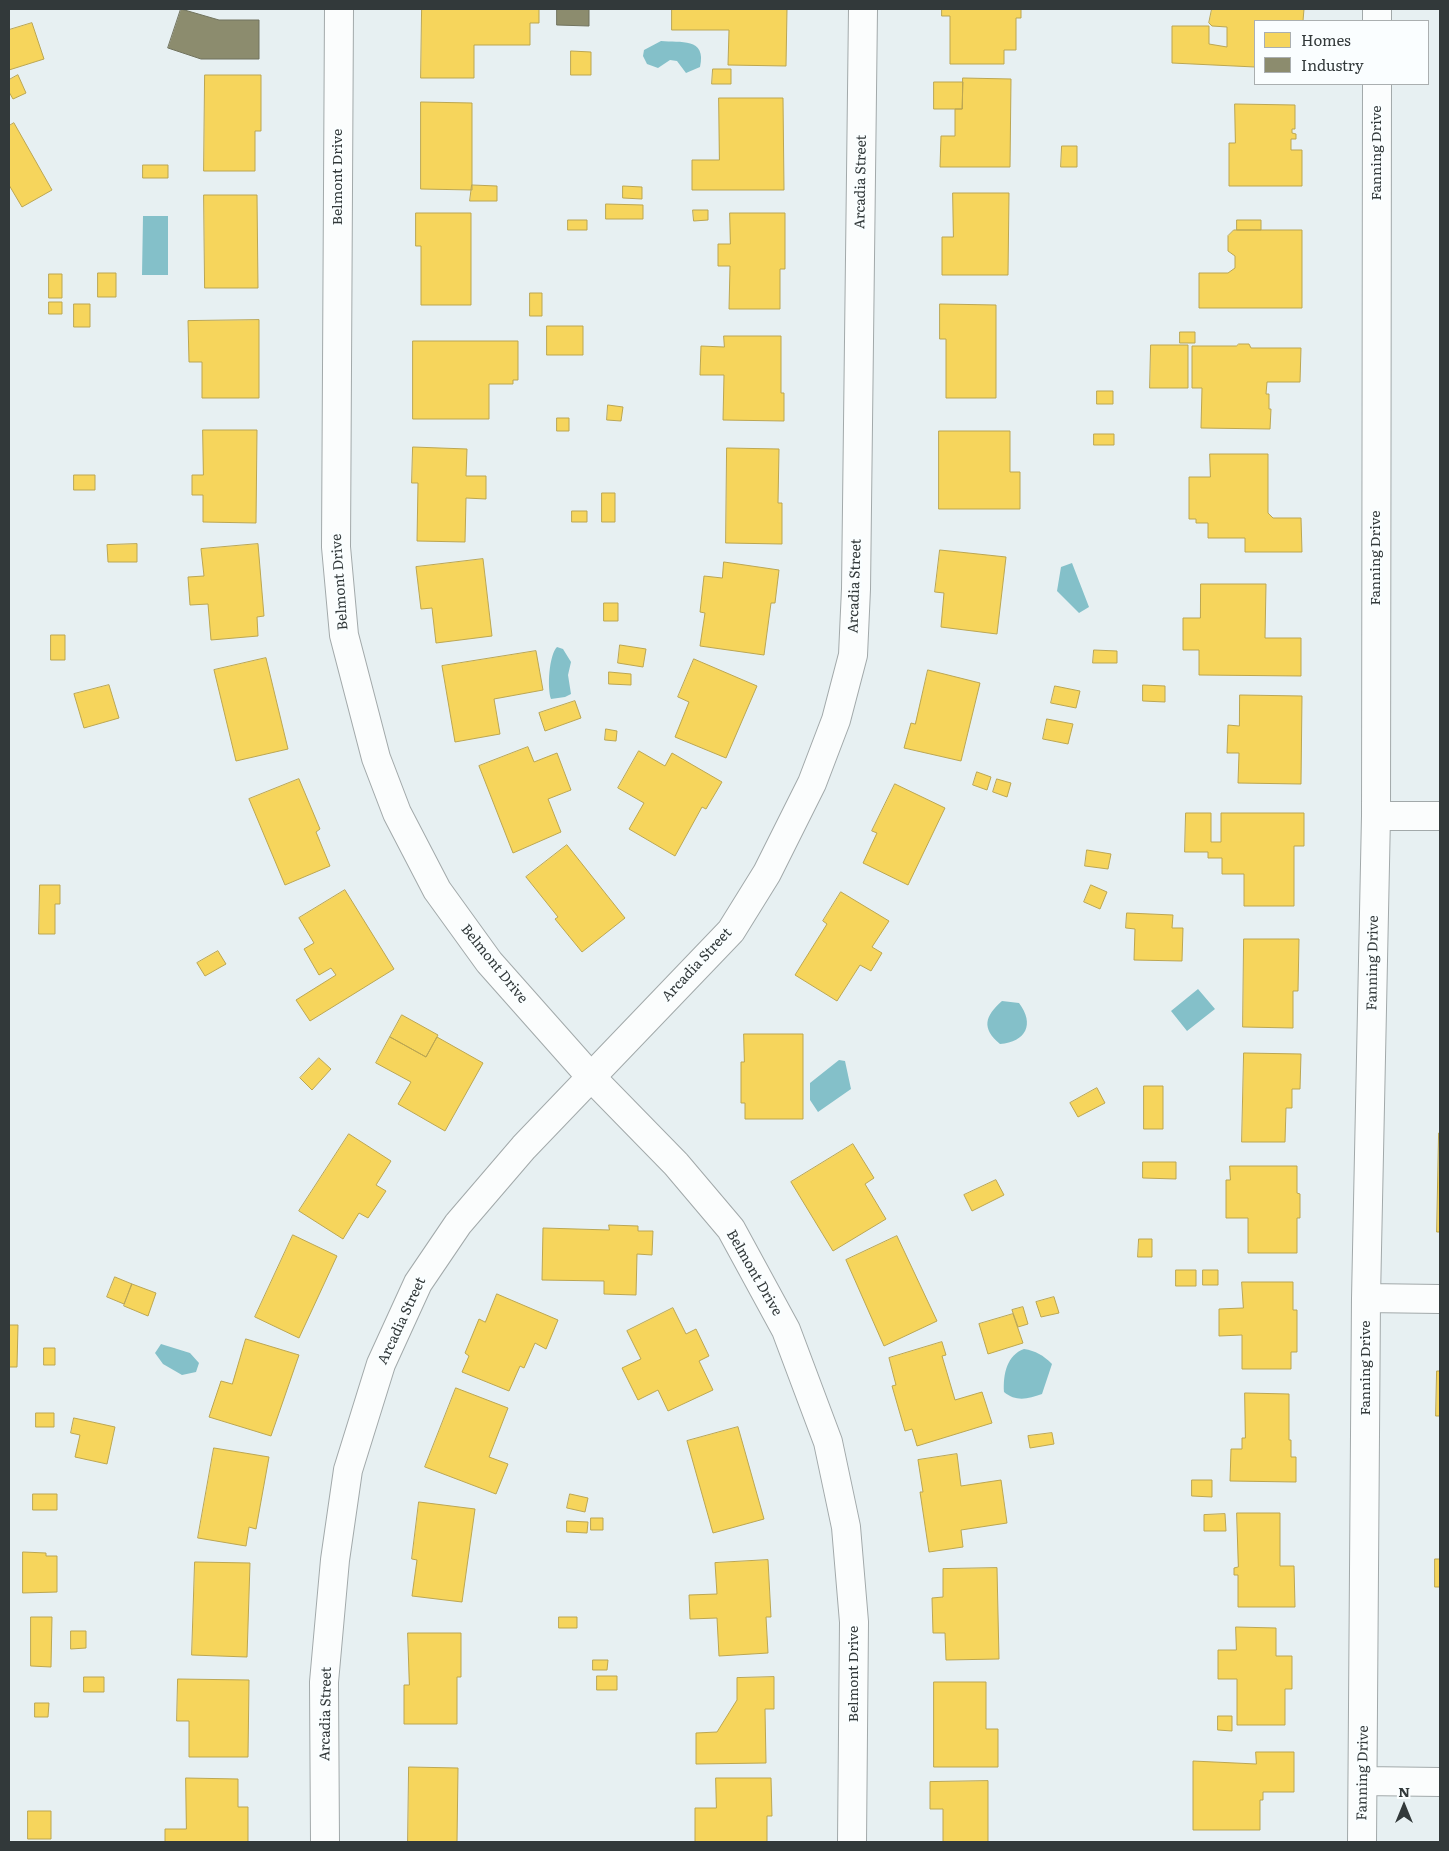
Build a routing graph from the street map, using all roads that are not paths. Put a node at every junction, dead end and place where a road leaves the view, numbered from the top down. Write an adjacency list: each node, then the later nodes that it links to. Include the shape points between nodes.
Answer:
1 (339, 9): 6 (street, Belmont Drive, via 336,548 350,664 359,702 397,814 437,890 489,962)
2 (863, 9): 6 (street, Arcadia Street, via 856,589 850,664 836,720 812,783 767,872 731,930)
3 (1377, 85): 4 (street, Fanning Drive)
4 (1376, 816): 5 (street); 7 (street, Fanning Drive)
5 (1440, 816)
6 (591, 1077): 11 (street, Arcadia Street, via 524,1146 458,1224 418,1283 378,1372 348,1470 335,1560 324,1682); 12 (street, Belmont Drive, via 676,1164 730,1229 786,1330 828,1442 846,1528 854,1622)
7 (1366, 1298): 8 (street); 9 (street, Fanning Drive)
8 (1440, 1299)
9 (1363, 1781): 10 (street); 13 (street, Fanning Drive)
10 (1440, 1782)
11 (325, 1842)
12 (852, 1842)
13 (1362, 1842)

